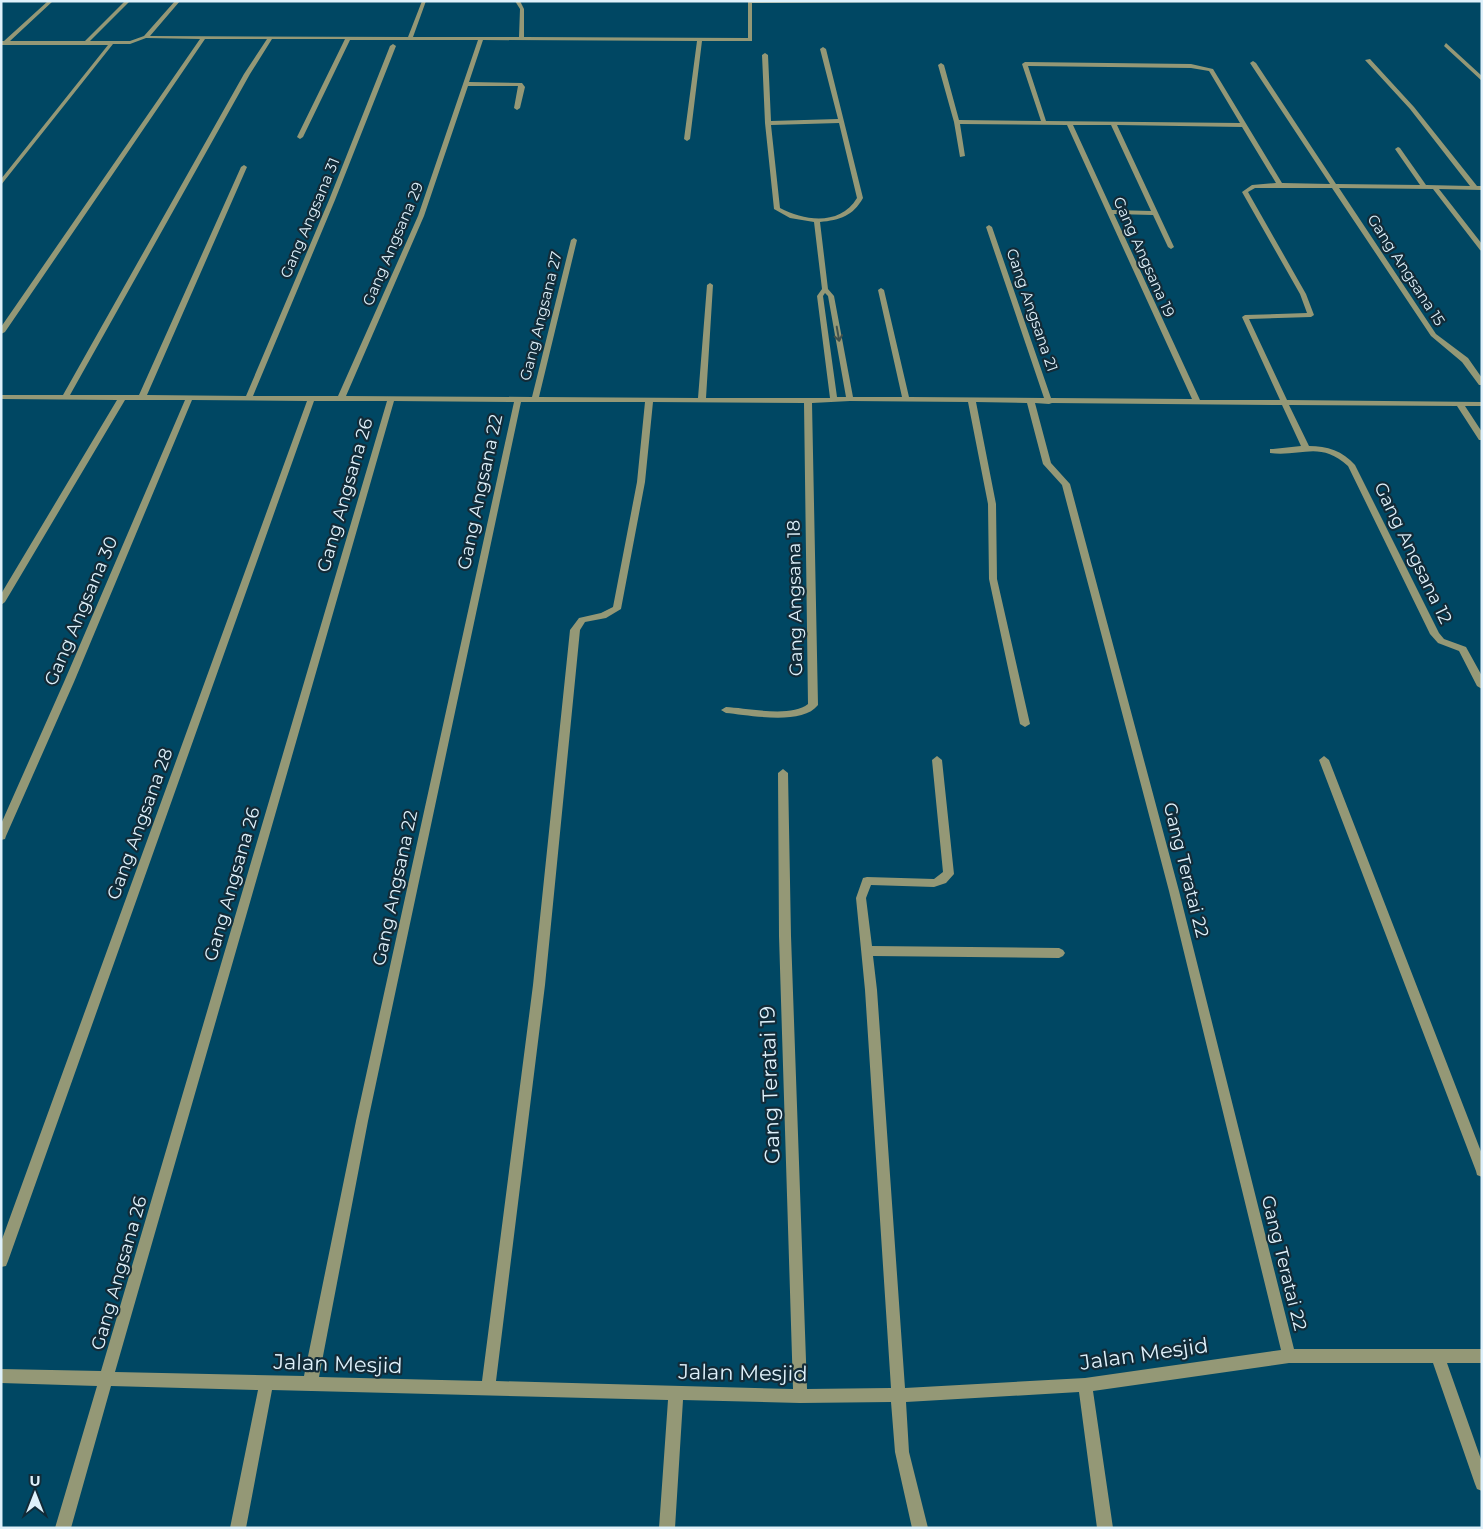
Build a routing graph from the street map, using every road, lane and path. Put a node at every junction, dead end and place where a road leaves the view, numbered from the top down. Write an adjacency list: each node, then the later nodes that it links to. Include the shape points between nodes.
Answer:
1 (51, 1): 16 (street)
2 (128, 1): 18 (street)
3 (178, 1): 8 (street)
4 (424, 1): 12 (street)
5 (517, 1): 14 (street, via 522,9)
6 (750, 1): 7 (street); 15 (street, via 750,40)
7 (1056, 1)
8 (146, 37): 9 (street); 17 (street)
9 (203, 38): 10 (street); 57 (street)
10 (270, 38): 11 (street); 60 (street, via 238,89)
11 (348, 38): 12 (street); 36 (street)
12 (410, 39): 13 (street)
13 (481, 39): 14 (street); 27 (street, Gang Angsana 29)
14 (521, 39): 15 (street)
15 (700, 40): 37 (street)
16 (3, 43): 18 (street)
17 (112, 43): 18 (street); 41 (street)
18 (86, 44)
19 (1446, 45): 26 (street)
20 (393, 46): 64 (street, Gang Angsana 31, via 329,209)
21 (823, 49): 29 (street)
22 (765, 55): 31 (street)
23 (1368, 60): 46 (street)
24 (1253, 63): 43 (street, Gang Angsana 15)
25 (941, 65): 30 (street)
26 (1482, 79)
27 (466, 84): 28 (street, via 520,84); 66 (street, Gang Angsana 29, via 421,216)
28 (516, 108)
29 (842, 121): 31 (street); 49 (street, via 860,198 854,210 837,218)
30 (957, 122): 32 (street); 39 (street)
31 (768, 123): 49 (street, via 776,209 792,217)
32 (1044, 123): 33 (street); 35 (street, via 1025,64 1207,68)
33 (1069, 123): 34 (street); 47 (street, Gang Angsana 19)
34 (1113, 123): 35 (street); 48 (street)
35 (1243, 124): 42 (street)
36 (300, 137)
37 (687, 139)
38 (1398, 149): 44 (street)
39 (962, 156)
40 (244, 167): 62 (street)
41 (1, 183)
42 (1280, 185): 43 (street); 80 (street, via 1254,186 1245,192 1303,294 1311,315 1245,317)
43 (1336, 186): 44 (street); 58 (street, Gang Angsana 15, via 1433,335 1465,360)
44 (1425, 188): 45 (street)
45 (1435, 188): 46 (street); 53 (street)
46 (1478, 188)
47 (1110, 212): 48 (street); 79 (street, Gang Angsana 19)
48 (1155, 213): 52 (street)
49 (817, 221): 55 (street)
50 (989, 227): 78 (street, Gang Angsana 21)
51 (574, 240): 70 (street, Gang Angsana 27)
52 (1171, 247)
53 (1482, 249)
54 (710, 285): 72 (street)
55 (825, 289): 68 (street, one-way to 68, via 831,296); 73 (street, via 820,296)
56 (881, 290): 74 (street)
57 (1, 332)
58 (1482, 383)
59 (1, 397): 60 (street)
60 (65, 398): 61 (street)
61 (122, 398): 62 (street); 86 (street)
62 (142, 398): 63 (street)
63 (189, 399): 64 (street); 93 (street, Gang Angsana 30)
64 (248, 399): 65 (street)
65 (311, 399): 66 (street); 97 (street, Gang Angsana 28)
66 (341, 399): 67 (street)
67 (391, 399): 69 (street); 102 (street, Gang Angsana 26)
68 (850, 399): 73 (street); 74 (street)
69 (518, 400): 70 (street); 104 (street, Gang Angsana 22, via 362,1121)
70 (535, 400): 71 (street)
71 (649, 400): 72 (street); 106 (street, via 641,482 617,610 582,620 575,630 539,985)
72 (702, 400): 75 (street)
73 (834, 400): 75 (street)
74 (906, 400): 76 (street)
75 (808, 401): 88 (street, Gang Angsana 18, via 812,705 802,712 779,714)
76 (972, 401): 77 (street); 89 (street, via 992,504 993,579)
77 (1031, 402): 78 (street); 98 (street, Gang Teratai 22, via 1047,464 1065,481 1069,494 1176,901)
78 (1049, 402): 79 (street)
79 (1197, 402): 80 (street)
80 (1285, 403): 81 (street); 84 (street)
81 (1459, 403): 82 (street); 83 (street)
82 (1482, 404)
83 (1482, 438)
84 (1306, 449): 85 (street, Gang Angsana 12); 87 (street, Gang Angsana 12, via 1333,451 1345,457 1351,465 1435,634 1441,641 1464,649)
85 (1273, 451)
86 (1, 602)
87 (1482, 686)
88 (726, 710)
89 (1026, 724)
90 (937, 760): 94 (street, via 949,874 934,883 867,880 861,898)
91 (1324, 760): 96 (street)
92 (783, 774): 109 (street, Gang Teratai 19)
93 (1, 836)
94 (867, 952): 95 (street); 108 (street)
95 (1059, 953)
96 (1482, 1171)
97 (1, 1261)
98 (1289, 1356): 99 (street, Jalan Mesjid); 105 (street, Jalan Mesjid)
99 (1438, 1356): 100 (street, Jalan Mesjid); 110 (street)
100 (1482, 1356)
101 (1, 1376): 102 (street, Jalan Mesjid)
102 (106, 1379): 103 (street, Jalan Mesjid); 111 (street, Gang Angsana 26)
103 (266, 1383): 104 (street, Jalan Mesjid); 112 (street)
104 (310, 1384): 106 (street, Jalan Mesjid)
105 (1085, 1385): 108 (street, Jalan Mesjid); 115 (street)
106 (488, 1389): 107 (street, Jalan Mesjid)
107 (676, 1393): 109 (street, Jalan Mesjid); 113 (street)
108 (899, 1395): 109 (street, Jalan Mesjid); 114 (street, via 902,1452)
109 (800, 1396)
110 (1482, 1484)
111 (63, 1528)
112 (238, 1528)
113 (667, 1528)
114 (920, 1528)
115 (1105, 1528)

